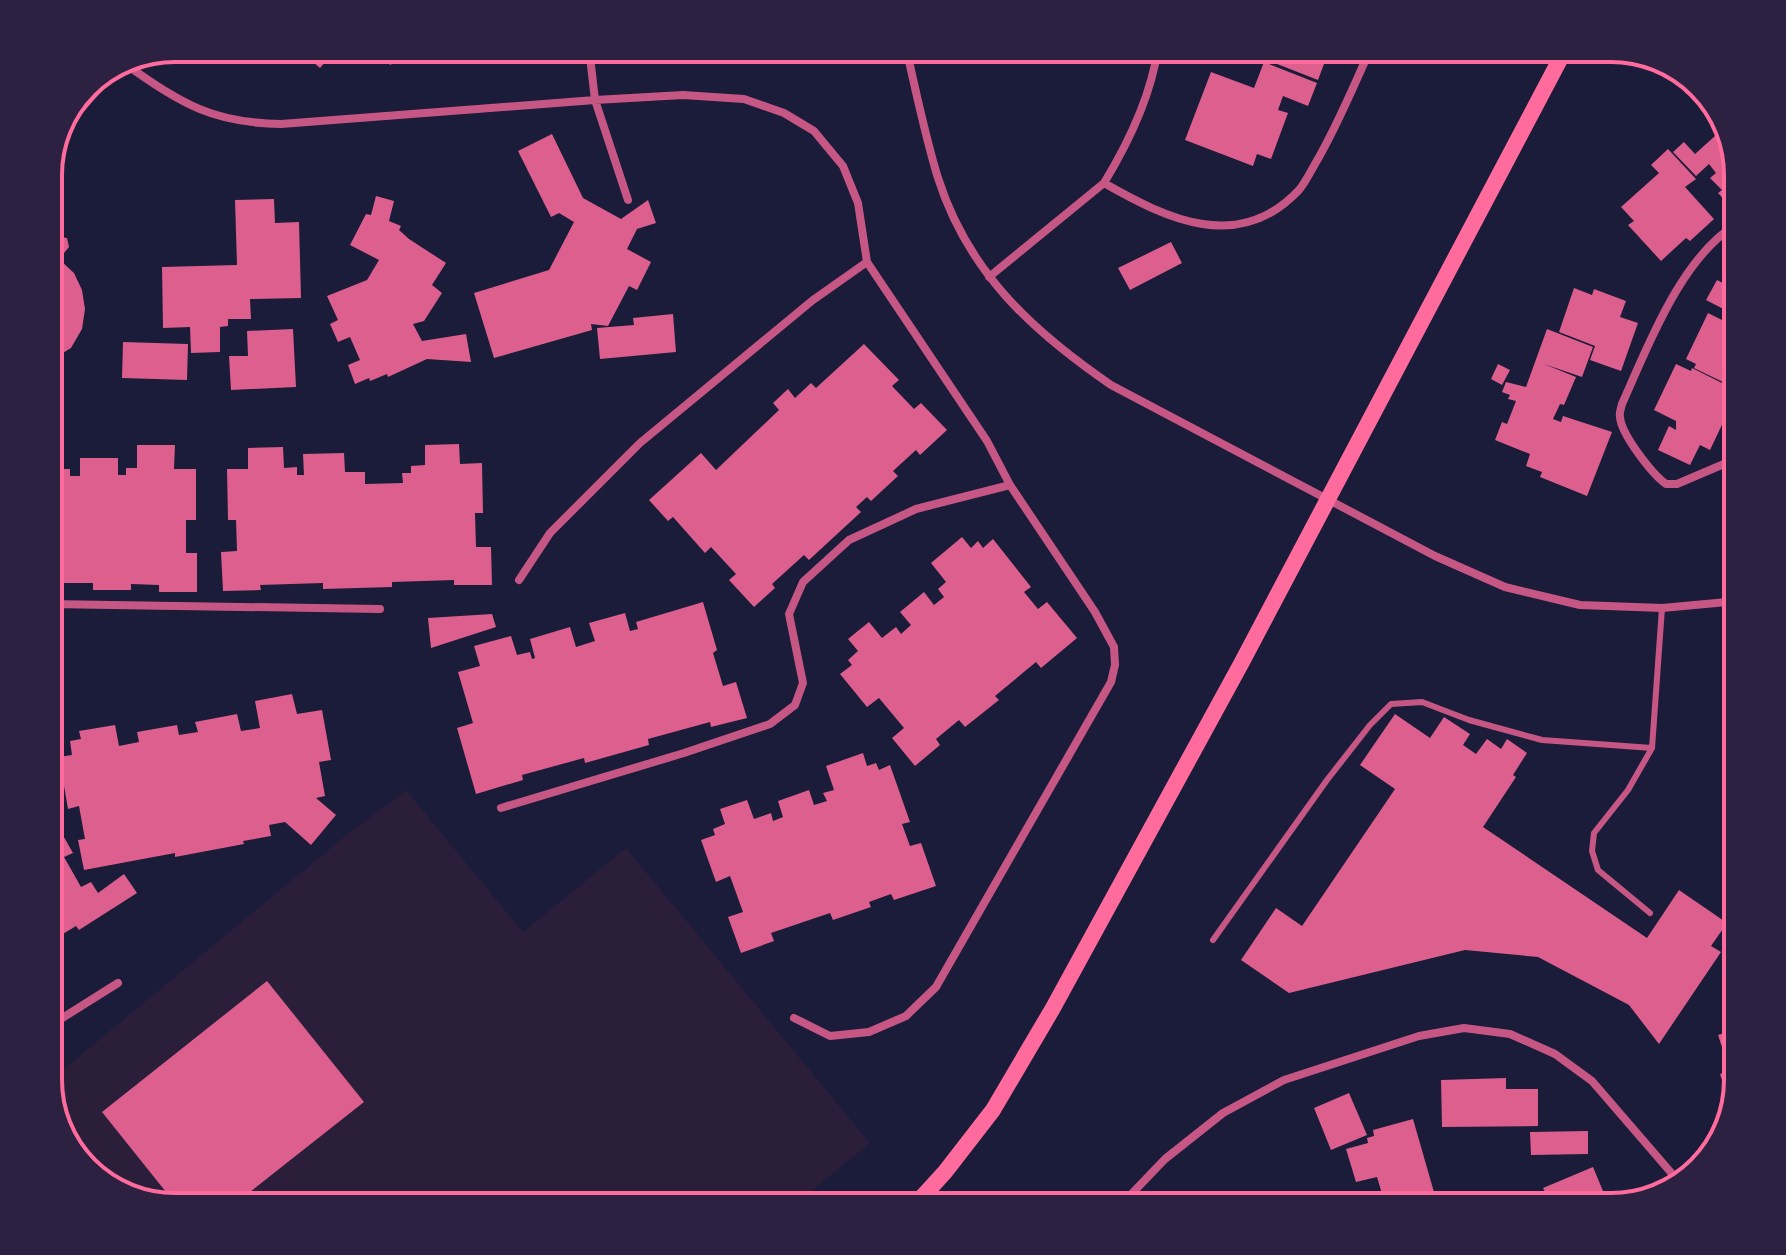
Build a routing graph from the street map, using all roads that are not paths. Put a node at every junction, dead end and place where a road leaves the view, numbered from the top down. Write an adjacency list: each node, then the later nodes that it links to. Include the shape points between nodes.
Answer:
1 (591, 62): 7 (street)
2 (910, 62): 12 (street, via 939,179 961,233)
3 (1154, 62): 8 (street, via 1127,146)
4 (1364, 62): 8 (street, via 1300,189 1270,215 1233,226 1197,224 1167,216)
5 (1559, 62): 15 (main road)
6 (134, 70): 7 (street, via 204,113 252,124)
7 (595, 100): 9 (street); 11 (street, via 683,95 744,99 784,113 814,131 843,166 858,203)
8 (1104, 183): 12 (street)
9 (628, 200)
10 (1724, 232): 13 (street, via 1669,301 1620,417 1623,429 1666,484)
11 (867, 262): 14 (street, via 987,441); 16 (street, via 640,443 550,533)
12 (989, 277): 15 (street, via 1027,321 1111,385)
13 (1724, 464)
14 (1010, 485): 22 (street, via 916,509 849,540 803,582 789,614 803,683 795,705 770,724); 27 (street, via 1114,647 1111,682 936,987 906,1016 869,1032 830,1036)
15 (1327, 499): 19 (street, via 1505,587 1580,605); 29 (main road, via 1045,1021 993,1110)
16 (519, 580)
17 (1724, 602): 19 (street)
18 (62, 604): 20 (street)
19 (1662, 608): 21 (lane)
20 (380, 609)
21 (1652, 748): 23 (lane, via 1594,833 1592,851 1598,870); 24 (lane, via 1542,740 1422,702 1391,704 1327,780)
22 (501, 808)
23 (1650, 913)
24 (1213, 940)
25 (118, 983): 26 (street)
26 (62, 1018)
27 (794, 1018)
28 (1673, 1175): 30 (street, via 1592,1081 1555,1054 1510,1034 1464,1028 1419,1036 1284,1080 1223,1113)
29 (926, 1193)
30 (1132, 1193)

